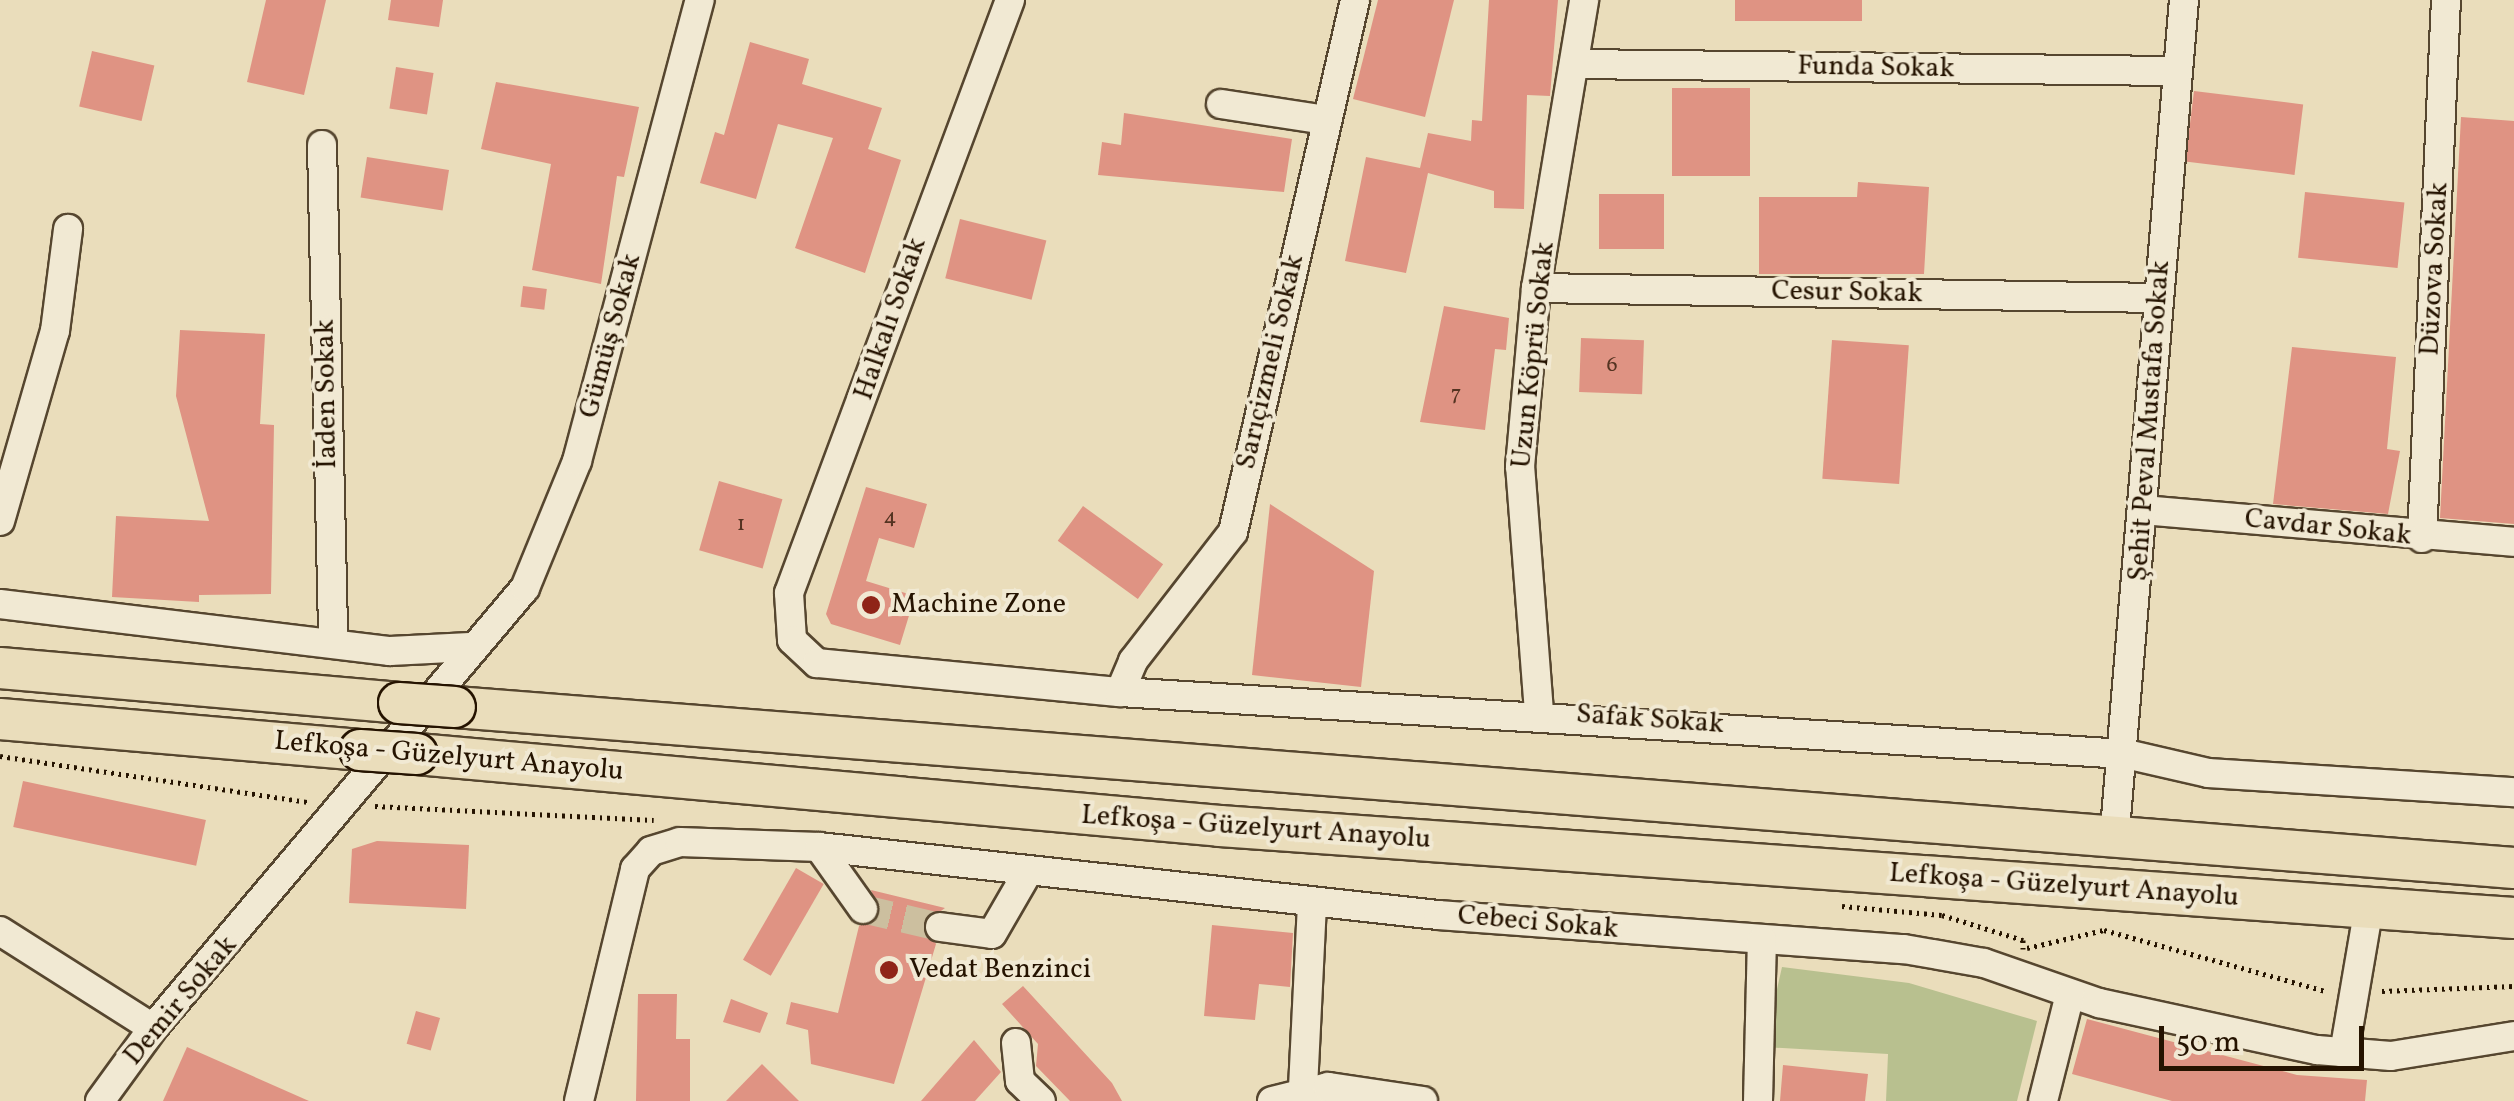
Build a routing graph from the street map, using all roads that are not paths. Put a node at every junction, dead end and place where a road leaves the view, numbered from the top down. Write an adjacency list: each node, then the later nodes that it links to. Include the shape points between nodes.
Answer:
1 (700, 0): 22 (street, Gümüş Sokak, via 551,536 526,588)
2 (1010, 0): 20 (street, Halkalı Sokak, via 789,593)
3 (1355, 0): 10 (street, Sarıçizmeli Sokak)
4 (1584, 0): 7 (street, Uzun Köprü Sokak)
5 (2184, 0): 8 (street, Şehit Peval Mustafa Sokak)
6 (2446, 0): 17 (street, Düzova Sokak)
7 (1574, 64): 8 (street, Funda Sokak); 13 (street, Uzun Köprü Sokak)
8 (2178, 71): 14 (street, Şehit Peval Mustafa Sokak)
9 (1221, 104): 10 (street)
10 (1326, 120): 24 (street, Sarıçizmeli Sokak, via 1233,532 1133,661)
11 (322, 144): 21 (street, İaden Sokak)
12 (68, 229): 16 (street, via 54,331)
13 (1536, 288): 14 (street, Cesur Sokak); 26 (street, Uzun Köprü Sokak, via 1520,467)
14 (2158, 298): 15 (street, Şehit Peval Mustafa Sokak)
15 (2142, 510): 17 (street, Cavdar Sokak); 28 (street, Şehit Peval Mustafa Sokak)
16 (0, 522)
17 (2422, 538): 18 (street, Cavdar Sokak)
18 (2514, 542)
19 (0, 604): 21 (street)
20 (792, 640): 24 (street, Safak Sokak, via 818,664)
21 (333, 644): 22 (street, via 423,653)
22 (470, 647): 25 (street, Gümüş Sokak)
23 (0, 668): 25 (highway, Lefkoşa - Güzelyurt Anayolu, bridge, via 399,703)
24 (1120, 692): 26 (street, Safak Sokak)
25 (450, 696): 29 (street, Gümüş Sokak); 32 (highway, Lefkoşa - Güzelyurt Anayolu)
26 (1539, 712): 28 (street, Safak Sokak)
27 (0, 718): 29 (highway, Lefkoşa - Güzelyurt Anayolu)
28 (2126, 754): 30 (street, Safak Sokak, via 2208,773); 32 (street, Şehit Peval Mustafa Sokak)
29 (366, 761): 31 (street, Gümüş Sokak); 37 (highway, Lefkoşa - Güzelyurt Anayolu, bridge, via 416,754 1220,826)
30 (2514, 792)
31 (342, 802): 44 (street, Demir Sokak, via 266,903)
32 (2114, 842): 34 (highway, Lefkoşa - Güzelyurt Anayolu)
33 (819, 847): 35 (street, Cebeci Sokak); 38 (street); 51 (street, Cebeci Sokak, via 680,842 651,851 634,870)
34 (2514, 868)
35 (1030, 870): 36 (street, Cebeci Sokak); 40 (street, via 992,934)
36 (1312, 902): 42 (street, Cebeci Sokak); 48 (street)
37 (2369, 907): 39 (highway, Lefkoşa - Güzelyurt Anayolu); 47 (street)
38 (864, 908)
39 (2514, 918)
40 (940, 927)
41 (0, 931): 44 (street)
42 (1762, 942): 43 (street, Cebeci Sokak, via 1931,953); 54 (street)
43 (2070, 994): 47 (street, Cebeci Sokak); 55 (street)
44 (153, 1028): 50 (street, Demir Sokak)
45 (2514, 1036): 47 (street, Cebeci Sokak, via 2391,1056)
46 (1016, 1043): 49 (street, via 1020,1081)
47 (2344, 1053)
48 (1303, 1088): 52 (street); 53 (street)
49 (1031, 1098)
50 (100, 1101)
51 (578, 1101)
52 (1272, 1101)
53 (1423, 1101)
54 (1758, 1101)
55 (2043, 1101)

